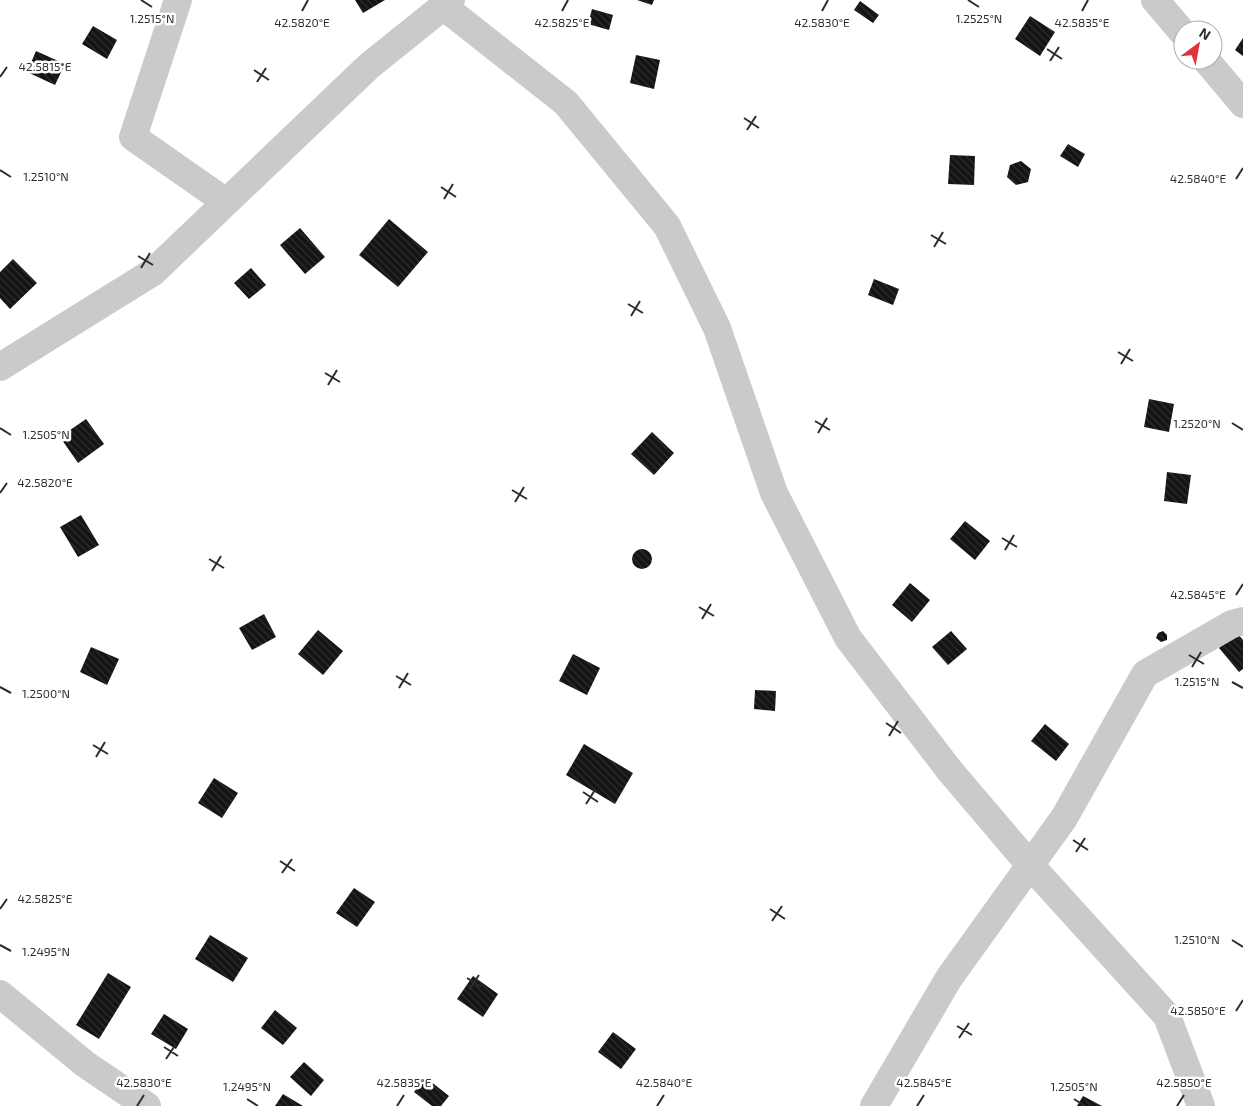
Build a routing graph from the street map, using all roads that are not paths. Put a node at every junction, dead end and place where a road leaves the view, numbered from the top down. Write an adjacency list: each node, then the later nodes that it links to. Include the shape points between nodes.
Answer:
1 (178, 0): 7 (street, via 133,137)
2 (1156, 0): 4 (street)
3 (447, 3): 7 (street, via 369,66); 10 (street, via 566,103 667,226 717,328 774,493 848,638 950,771)
4 (1173, 21)
5 (1214, 70): 6 (street)
6 (1243, 104)
7 (226, 202): 8 (street, via 153,272)
8 (0, 367)
9 (1243, 621): 10 (street, via 1232,624 1145,674 1064,818)
10 (1030, 865): 13 (street, via 949,978); 14 (street, via 1167,1016)
11 (0, 994): 12 (street, via 86,1064)
12 (147, 1106)
13 (874, 1106)
14 (1201, 1106)

